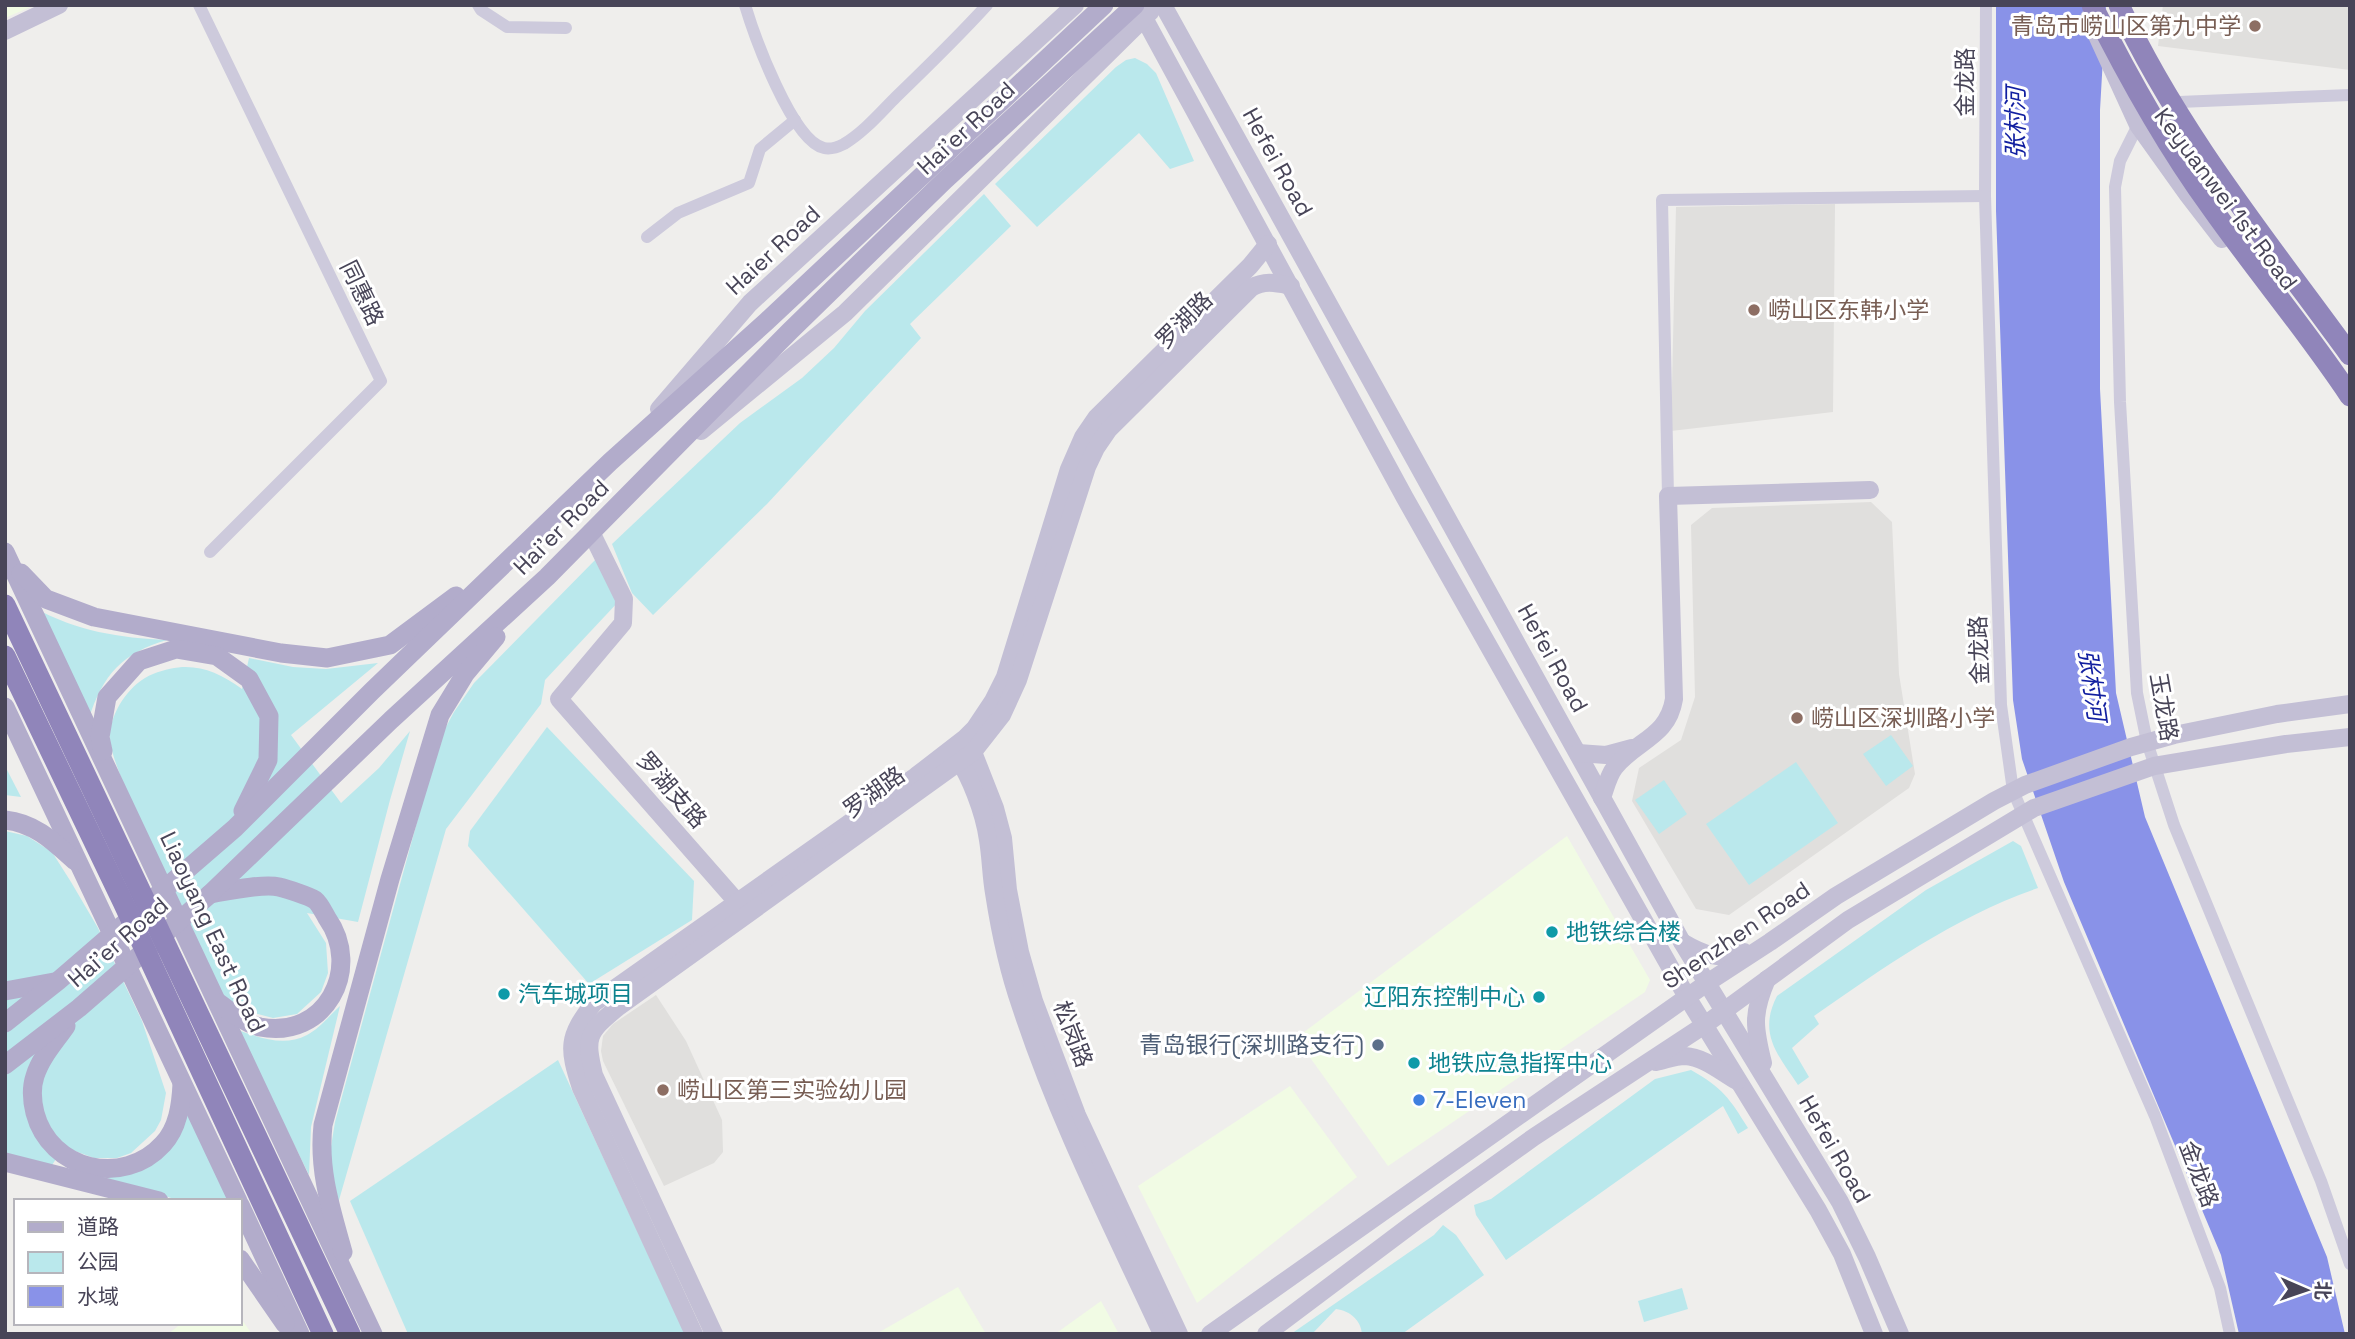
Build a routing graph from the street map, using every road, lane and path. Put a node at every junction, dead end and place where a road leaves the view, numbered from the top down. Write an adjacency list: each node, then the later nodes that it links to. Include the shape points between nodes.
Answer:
1 (59, 5): 17 (street)
2 (199, 5): 38 (street, 同惠路, via 381,381)
3 (478, 5): 16 (street, via 507,27)
4 (745, 5): 22 (street, via 755,37)
5 (987, 5): 22 (street, via 841,145 821,148)
6 (1075, 5): 32 (street, Haier Road, via 750,303)
7 (1104, 5): 32 (main road, Hai'er Road)
8 (1163, 5): 49 (street, Hefei Road)
9 (1986, 5): 24 (street, 金龙路)
10 (2077, 5): 19 (highway)
11 (2084, 5): 23 (street, Keyuanwei 1st Road)
12 (2092, 5): 19 (highway)
13 (2122, 5): 18 (highway)
14 (2132, 5): 18 (street)
15 (1143, 8): 26 (street, Hefei Road); 33 (main road, Hai'er Road, via 946,180); 33 (street, via 845,313)
16 (566, 28)
17 (5, 31)
18 (2135, 34): 21 (street, Keyuanwei 1st Road); 29 (highway, via 2216,171)
19 (2123, 66): 30 (highway, via 2210,206)
20 (2350, 95): 21 (street)
21 (2179, 102): 28 (street, Keyuanwei 1st Road)
22 (795, 120): 25 (street, via 760,149 749,183 678,213)
23 (2138, 125): 31 (street, Keyuanwei 1st Road); 46 (street, 玉龙路, via 2120,161 2115,187)
24 (1985, 196): 35 (street, via 1662,200); 52 (street, 金龙路, via 2001,705)
25 (647, 237)
26 (1268, 244): 27 (street, Hefei Road); 48 (street, via 1096,418 1083,437 1005,677)
27 (1291, 286): 48 (street, 罗湖路, via 1271,282 1251,288 1109,429 1087,467 1018,680 1002,715); 66 (street, Hefei Road, via 1405,498)
28 (2350, 345)
29 (2350, 355)
30 (2350, 396)
31 (2350, 410)
32 (628, 445): 37 (main road, Haier Road)
33 (647, 476): 36 (main road, Hai'er Road)
34 (1870, 490): 35 (street)
35 (1668, 496): 47 (street, via 1674,699 1667,722)
36 (591, 532): 40 (main road, Hai'er Road); 59 (street, 罗湖支路, via 624,599 622,623 559,699)
37 (522, 548): 39 (main road, via 390,645 327,658 94,617 46,599); 56 (main road, Hai'er Road)
38 (210, 551)
39 (7, 556): 50 (main road, Liaoyang East Road)
40 (547, 577): 58 (main road, Hai'er Road); 83 (main road, via 465,674 440,715 323,1125 326,1193)
41 (5, 605): 87 (highway, Liaoyang East Road)
42 (5, 656): 86 (highway)
43 (2350, 704): 46 (street, Shenzhen Road, via 2277,714)
44 (5, 706): 57 (main road)
45 (2350, 737): 51 (street)
46 (2139, 744): 51 (street, 玉龙路); 52 (street, Shenzhen Road)
47 (1636, 747): 49 (street, via 1606,755); 53 (street, via 1614,768)
48 (962, 750): 59 (street); 91 (street, 松岗路, via 989,840 993,891 1020,1007 1064,1124); 92 (street, 松岗路, via 998,818 1010,903 1034,1001 1077,1115)
49 (1578, 753): 53 (street, Hefei Road)
50 (104, 761): 56 (main road, via 100,737 107,697 139,661 176,649 217,656 249,679 269,716 268,760); 67 (main road, Liaoyang East Road)
51 (2147, 768): 54 (street); 82 (street, 玉龙路, via 2321,1181)
52 (2019, 788): 54 (street, 金龙路); 61 (street, Shenzhen Road, via 1836,896)
53 (1602, 798): 60 (street, Hefei Road)
54 (2029, 811): 62 (street, via 1848,920); 97 (street, 金龙路, via 2155,1116 2220,1288)
55 (5, 820): 57 (main road, via 46,834)
56 (235, 828): 63 (main road, Hai'er Road)
57 (82, 868): 75 (main road)
58 (210, 894): 67 (main road, via 277,886 315,900 336,930 343,959 330,1002 300,1024 260,1027); 68 (main road, Hai'er Road)
59 (742, 908): 89 (street, via 594,1003 573,1037 571,1058 581,1088); 90 (street, via 595,1026 587,1048 594,1075)
60 (1682, 942): 61 (street, via 1718,957); 64 (street, Hefei Road)
61 (1770, 942): 64 (street, Shenzhen Road)
62 (1768, 978): 69 (street); 74 (street, via 1755,1028)
63 (58, 981): 65 (main road); 70 (main road, Hai'er Road)
64 (1707, 983): 66 (street, Shenzhen Road); 69 (street, Hefei Road)
65 (5, 992)
66 (1687, 997): 71 (street, Hefei Road); 93 (street, Shenzhen Road)
67 (217, 1002): 83 (main road, Liaoyang East Road)
68 (79, 1008): 73 (main road, Hai'er Road); 75 (main road, via 42,1059 34,1078 32,1100 39,1128 54,1149 94,1168 129,1165 151,1156 175,1127)
69 (1724, 1010): 71 (street); 74 (street, Hefei Road)
70 (5, 1023)
71 (1706, 1024): 72 (street); 76 (street, Hefei Road)
72 (1645, 1064): 76 (street, via 1693,1057); 94 (street, via 1523,1145)
73 (5, 1065)
74 (1765, 1077): 96 (street, Hefei Road, via 1840,1202)
75 (182, 1083): 79 (main road)
76 (1740, 1083): 95 (street, Hefei Road, via 1842,1254)
77 (5, 1162): 78 (main road)
78 (151, 1199)
79 (237, 1199)
80 (242, 1209): 85 (main road)
81 (242, 1262): 84 (main road)
82 (2350, 1264)
83 (361, 1312): 88 (main road, Liaoyang East Road)
84 (292, 1334)
85 (300, 1334)
86 (323, 1334)
87 (350, 1334)
88 (371, 1334)
89 (694, 1334)
90 (714, 1334)
91 (1162, 1334)
92 (1179, 1334)
93 (1210, 1334)
94 (1266, 1334)
95 (1874, 1334)
96 (1900, 1334)
97 (2230, 1334)

